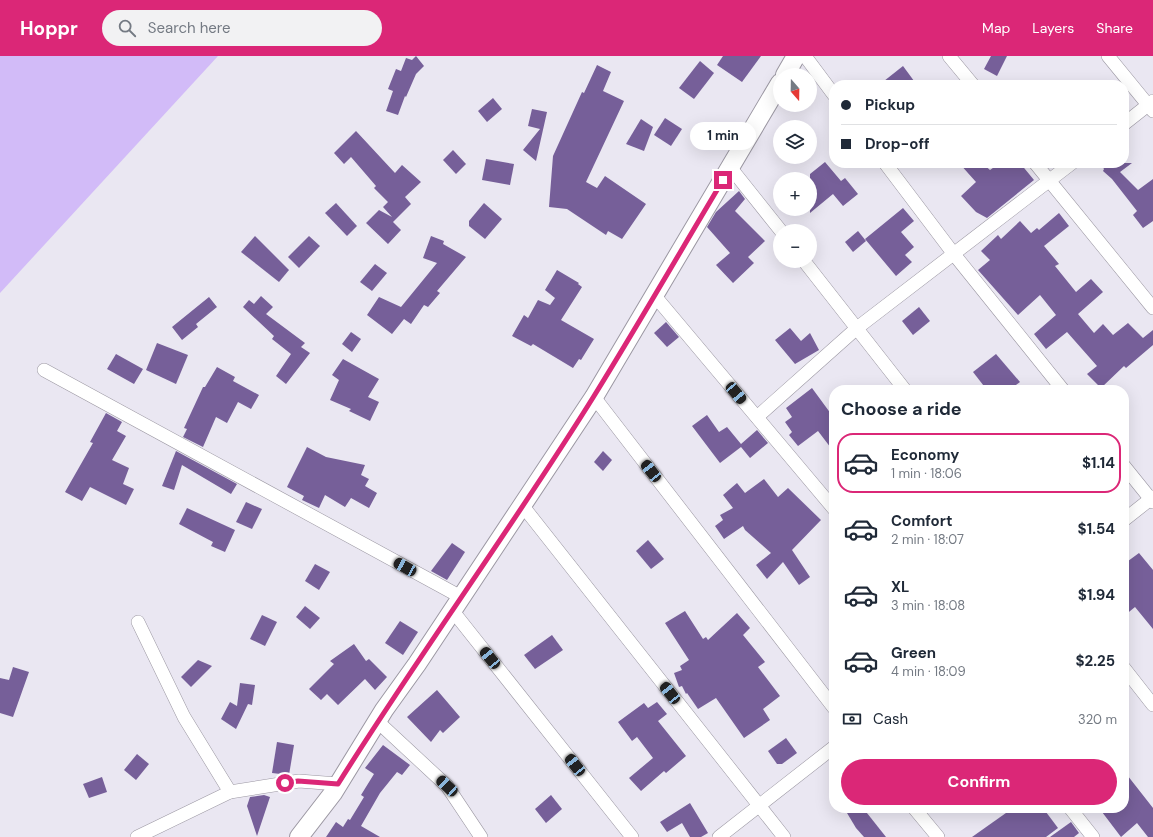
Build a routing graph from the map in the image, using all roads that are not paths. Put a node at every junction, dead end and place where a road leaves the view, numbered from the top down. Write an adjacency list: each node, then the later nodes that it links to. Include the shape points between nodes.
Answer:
1 (796, 56): 5 (street)
2 (805, 56): 7 (street)
3 (949, 56): 6 (street)
4 (1108, 56): 9 (street)
5 (789, 68)
6 (968, 80)
7 (829, 88)
8 (773, 95): 11 (street)
9 (1152, 106): 10 (street)
10 (1129, 121)
11 (730, 167): 16 (street); 19 (street)
12 (889, 168): 17 (street)
13 (1039, 168): 15 (street)
14 (1066, 168): 15 (street)
15 (1049, 181): 17 (street); 20 (street)
16 (775, 224)
17 (953, 253): 21 (street); 24 (street)
18 (810, 268): 21 (street)
19 (654, 295): 25 (street); 26 (street)
20 (1153, 308)
21 (857, 328): 23 (street); 26 (street)
22 (44, 370): 32 (street)
23 (901, 385)
24 (1059, 385)
25 (594, 397): 30 (street); 35 (street)
26 (757, 417): 29 (street)
27 (1129, 472): 28 (street)
28 (1152, 500): 31 (street)
29 (829, 502)
30 (522, 505): 32 (street); 41 (street)
31 (1129, 516)
32 (457, 604): 37 (street); 47 (street)
33 (138, 622): 40 (street, via 184,717)
34 (1129, 674): 36 (street)
35 (829, 702)
36 (1153, 705)
37 (377, 721): 39 (street); 46 (street, via 447,786)
38 (829, 752): 41 (street)
39 (338, 784): 40 (street, via 298,781); 45 (street)
40 (230, 792): 44 (street)
41 (759, 806): 48 (street); 49 (street)
42 (918, 813): 50 (street)
43 (1074, 813): 51 (street)
44 (137, 837)
45 (299, 837)
46 (481, 837)
47 (632, 837)
48 (719, 837)
49 (784, 837)
50 (938, 837)
51 (1093, 837)

